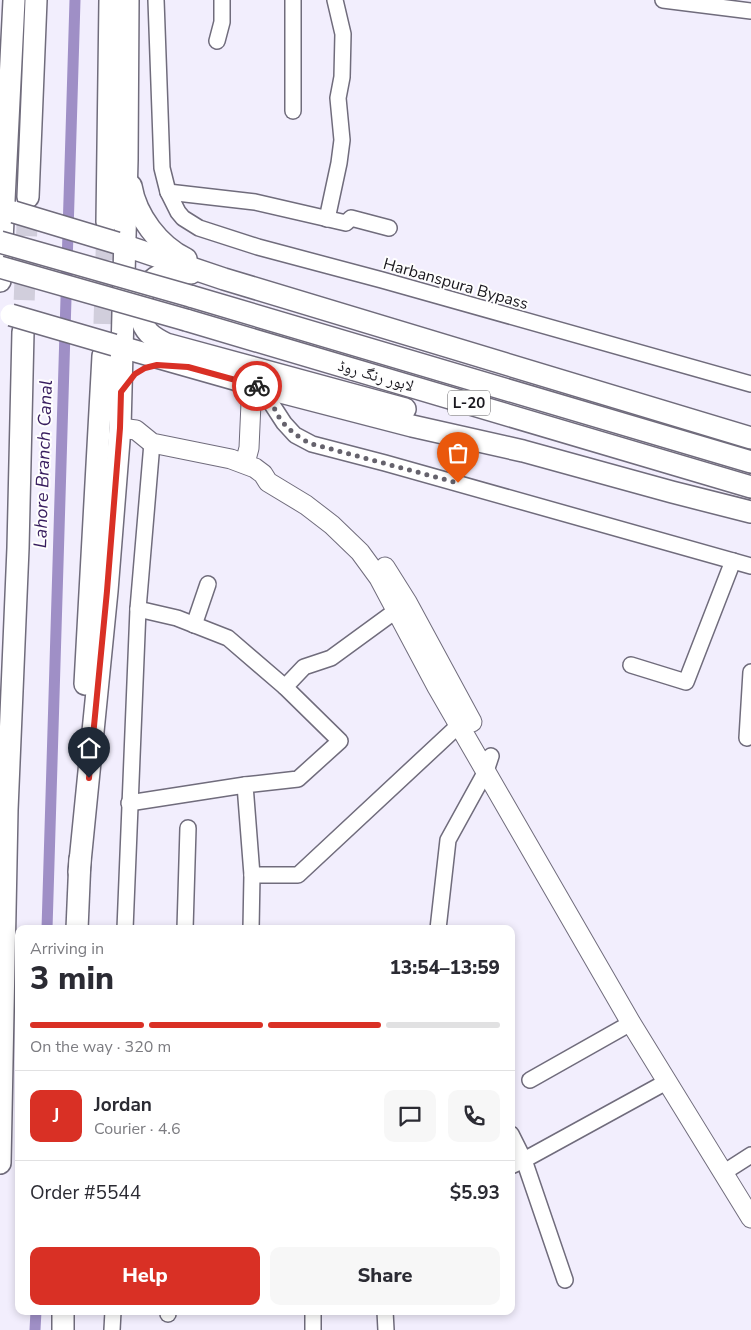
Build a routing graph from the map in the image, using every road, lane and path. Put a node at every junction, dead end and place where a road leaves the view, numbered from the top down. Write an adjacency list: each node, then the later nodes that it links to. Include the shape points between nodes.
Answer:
1 (14, 0): 13 (highway)
2 (36, 0): 17 (highway)
3 (110, 0): 19 (highway)
4 (128, 0): 15 (highway)
5 (156, 0): 16 (street, Harbanspura Bypass, via 161,160)
6 (222, 0): 11 (street, via 222,22)
7 (293, 0): 12 (street)
8 (335, 0): 18 (street, via 342,34 342,77 338,98 342,140)
9 (663, 0): 10 (street)
10 (751, 11)
11 (217, 41)
12 (293, 111)
13 (7, 133): 14 (highway); 17 (highway)
14 (0, 154)
15 (127, 160): 22 (highway); 24 (highway, via 133,196 150,228 175,254)
16 (168, 192): 18 (street, via 256,202); 31 (street, Harbanspura Bypass, via 183,218 199,228)
17 (11, 207): 22 (highway, bridge); 25 (highway)
18 (327, 219): 20 (street, via 346,223 351,218)
19 (107, 222)
20 (389, 228)
21 (0, 242): 38 (highway, لاہور رنگ روڈ / L-20, bridge)
22 (121, 244): 24 (highway); 28 (highway)
23 (0, 267): 40 (highway, لاہور رنگ روڈ / L-20, bridge)
24 (224, 279): 35 (highway); 37 (highway, via 174,272 162,274 144,290 140,301 142,322 148,332 166,344 422,414)
25 (0, 281)
26 (5, 313): 28 (highway, bridge)
27 (24, 332): 57 (highway)
28 (114, 349): 29 (highway); 33 (highway); 59 (highway, via 84,704)
29 (188, 367): 30 (highway); 33 (highway, via 157,365 145,368 135,374)
30 (242, 382): 32 (highway); 39 (main road, via 252,403)
31 (751, 384)
32 (273, 390): 37 (highway); 42 (street, via 271,402 280,417 295,435 312,444)
33 (121, 392): 34 (highway)
34 (120, 428): 36 (main road, via 136,430); 59 (highway)
35 (751, 438)
36 (152, 443): 39 (main road); 46 (street)
37 (523, 451): 41 (highway)
38 (751, 462)
39 (245, 463): 45 (main road, via 263,474 274,473 339,516 388,570)
40 (751, 487)
41 (751, 512)
42 (733, 561): 43 (street); 49 (street, via 686,682)
43 (751, 566)
44 (208, 584): 47 (street)
45 (401, 607): 51 (street, via 331,658 304,667); 52 (main road)
46 (138, 610): 47 (street); 56 (street)
47 (194, 625): 51 (street, via 228,638)
48 (0, 658): 57 (highway)
49 (631, 665)
50 (751, 672): 53 (street)
51 (285, 687): 55 (street, via 340,740 298,779)
52 (463, 719): 54 (main road); 60 (street, via 298,875)
53 (747, 738)
54 (488, 763): 65 (street, via 448,840); 66 (main road); 73 (main road)
55 (245, 784): 56 (street); 60 (street)
56 (129, 802): 62 (street)
57 (7, 810): 71 (highway)
58 (188, 828): 63 (street)
59 (79, 872): 61 (highway)
60 (252, 875): 64 (street)
61 (77, 925)
62 (125, 925)
63 (185, 925)
64 (251, 925)
65 (438, 925)
66 (631, 1023): 67 (street); 68 (main road)
67 (530, 1080)
68 (668, 1081): 72 (street); 73 (main road)
69 (515, 1151): 72 (street)
70 (751, 1155): 73 (street)
71 (0, 1163)
72 (518, 1163): 76 (street)
73 (727, 1170): 74 (main road); 75 (main road)
74 (751, 1197)
75 (751, 1218)
76 (565, 1280)
77 (64, 1315): 81 (highway)
78 (113, 1315): 82 (street)
79 (314, 1315): 83 (street)
80 (385, 1315): 84 (street)
81 (63, 1330)
82 (112, 1330)
83 (313, 1330)
84 (386, 1330)

